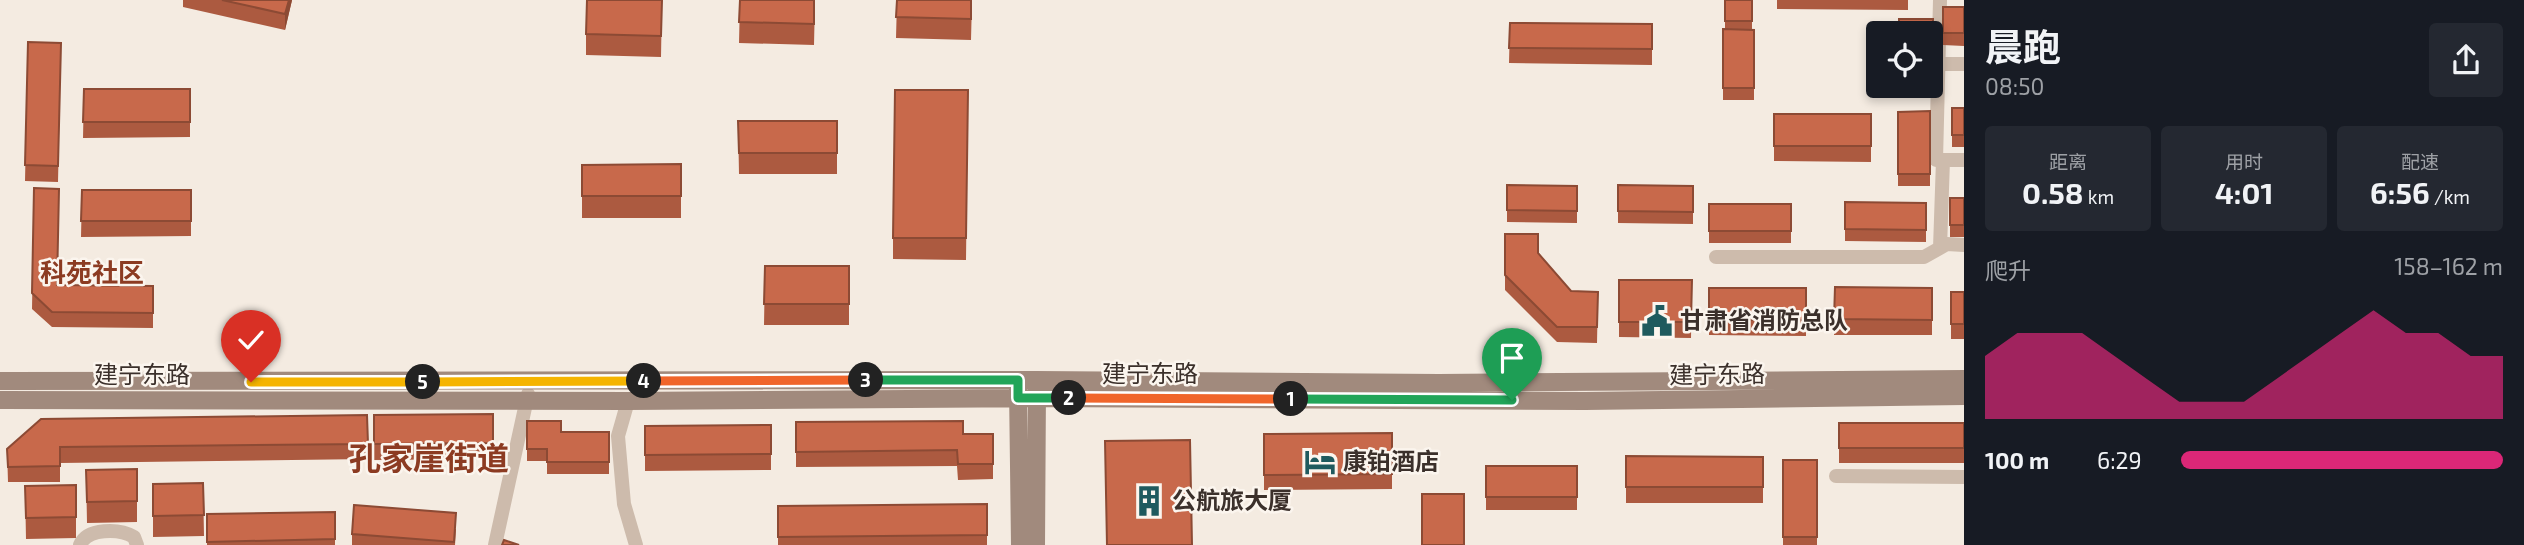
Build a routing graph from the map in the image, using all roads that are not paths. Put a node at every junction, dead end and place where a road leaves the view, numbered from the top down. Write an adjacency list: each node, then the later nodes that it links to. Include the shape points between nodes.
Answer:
1 (1940, 0): 2 (street)
2 (1939, 21)
3 (1943, 64): 4 (street)
4 (1964, 64)
5 (1937, 98): 6 (street, via 1936,160)
6 (1943, 160): 7 (street); 9 (street)
7 (1964, 160)
8 (1964, 244): 9 (street)
9 (1940, 248): 10 (street, via 1924,257)
10 (1716, 257)
11 (1964, 379): 13 (main road, 建宁东路)
12 (1018, 380): 13 (main road, 建宁东路); 15 (main road, 建宁东路); 17 (main road)
13 (1037, 380): 17 (main road)
14 (0, 381): 15 (main road, 建宁东路)
15 (528, 391): 18 (main road, 建宁东路); 19 (main road, 建宁东路); 24 (street)
16 (1964, 396): 17 (main road, 建宁东路, via 1585,401)
17 (1027, 398): 19 (main road, 建宁东路); 26 (main road); 27 (main road)
18 (0, 400)
19 (628, 401): 25 (street, via 618,436 624,504)
20 (1836, 475): 21 (street)
21 (1964, 477)
22 (80, 545): 23 (street, via 83,537 92,533 127,533)
23 (137, 545)
24 (495, 545)
25 (636, 545)
26 (1020, 545)
27 (1037, 545)

